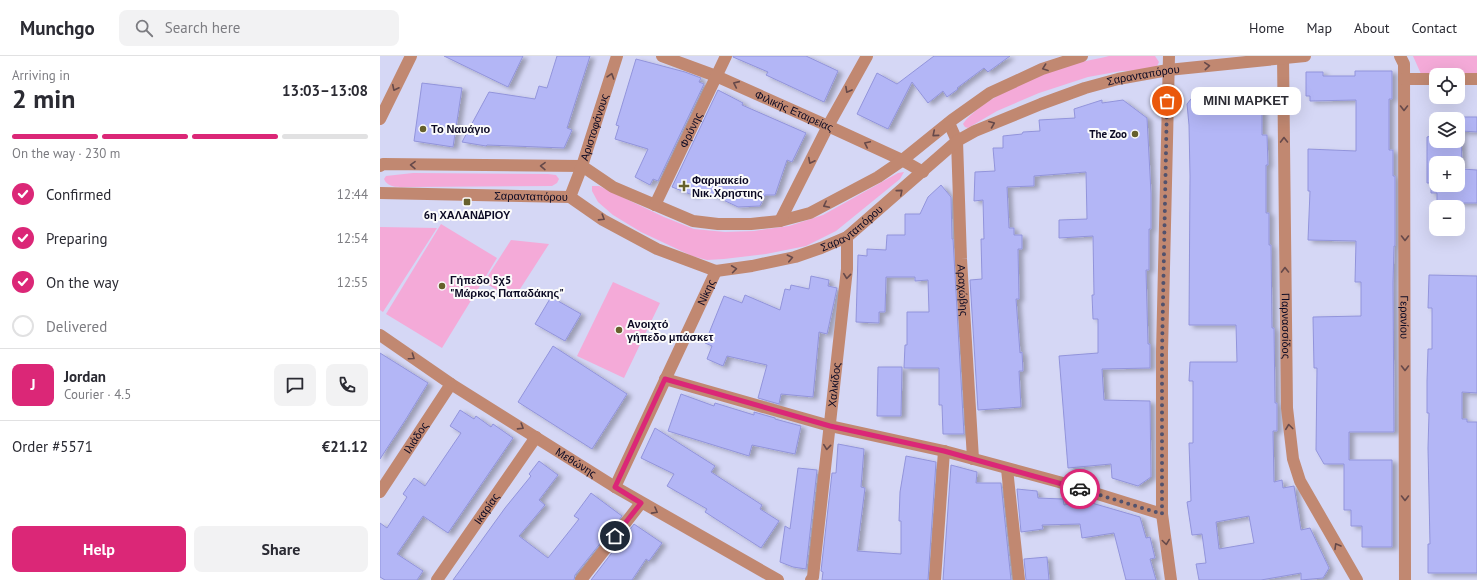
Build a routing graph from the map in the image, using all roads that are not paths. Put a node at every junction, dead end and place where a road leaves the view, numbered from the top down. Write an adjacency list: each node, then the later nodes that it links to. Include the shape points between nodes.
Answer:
1 (411, 56): 17 (street, one-way to 17)
2 (617, 56): 23 (street, Αριστοφάνους, one-way to 2)
3 (662, 56): 12 (street, Φιλικής Εταιρείας)
4 (726, 56): 12 (street, Φρύνης)
5 (867, 56): 19 (street, one-way to 19)
6 (1082, 56): 18 (street, one-way to 18, via 1042,69 990,93)
7 (1168, 56): 11 (street)
8 (1306, 56): 10 (street, Σαρανταπόρου)
9 (1400, 56): 13 (street, Γερανίου, via 1404,64)
10 (1283, 57): 11 (street, Σαρανταπόρου, one-way to 10); 50 (street, Παρνασσίδος, one-way to 10, via 1300,481 1289,430)
11 (1168, 70): 20 (street, Σαρανταπόρου, one-way to 11, via 975,131 1085,88); 42 (street, via 1162,352)
12 (716, 76): 19 (street, Φιλικής Εταιρείας, one-way to 12); 27 (street, Φρύνης)
13 (1404, 79): 14 (street); 51 (street, Γερανίου, one-way to 51)
14 (1429, 79)
15 (1465, 79): 16 (street)
16 (1477, 79)
17 (380, 119)
18 (948, 123): 20 (street, Αραχώβης); 21 (street, one-way to 21)
19 (828, 126): 21 (street, Φιλικής Εταιρείας, one-way to 19); 28 (street, one-way to 28)
20 (957, 142): 24 (street, Σαρανταπόρου); 37 (street, Αραχώβης)
21 (902, 160): 24 (street, Φιλικής Εταιρείας); 28 (street, one-way to 28, via 878,177 810,213)
22 (380, 166): 23 (street, one-way to 22)
23 (582, 166): 26 (street, Αριστοφάνους); 27 (street, via 613,187)
24 (924, 172): 29 (street, Σαρανταπόρου, one-way to 24)
25 (380, 193): 26 (street, Σαρανταπόρου)
26 (570, 197): 30 (street, Σαρανταπόρου, one-way to 30, via 603,220 657,249)
27 (655, 205): 28 (street, via 693,221 751,224)
28 (780, 221)
29 (848, 237): 30 (street, Σαρανταπόρου, one-way to 29, via 795,257); 34 (street, Χαλκίδος, one-way to 34, via 848,270)
30 (716, 271): 32 (street, Νίκης)
31 (380, 335): 33 (street, Μεθώνης, one-way to 33)
32 (665, 379): 34 (street); 39 (street, Νίκης)
33 (451, 384): 35 (street, Μεθώνης, one-way to 35); 40 (street, Ιλιάδος)
34 (830, 426): 36 (street); 46 (street, Χαλκίδος, one-way to 46)
35 (536, 437): 39 (street, Μεθώνης); 43 (street, Ικαρίας)
36 (944, 451): 37 (street); 47 (street)
37 (973, 459): 38 (street)
38 (1007, 469): 42 (street, via 1059,482); 48 (street)
39 (615, 487): 41 (street, Μεθώνης)
40 (380, 492)
41 (641, 503): 44 (street); 45 (street, Μεθώνης, one-way to 45)
42 (1162, 514): 49 (street, one-way to 49)
43 (437, 580)
44 (581, 580)
45 (778, 580)
46 (811, 580)
47 (935, 580)
48 (1019, 580)
49 (1171, 580)
50 (1357, 580)
51 (1406, 580)

